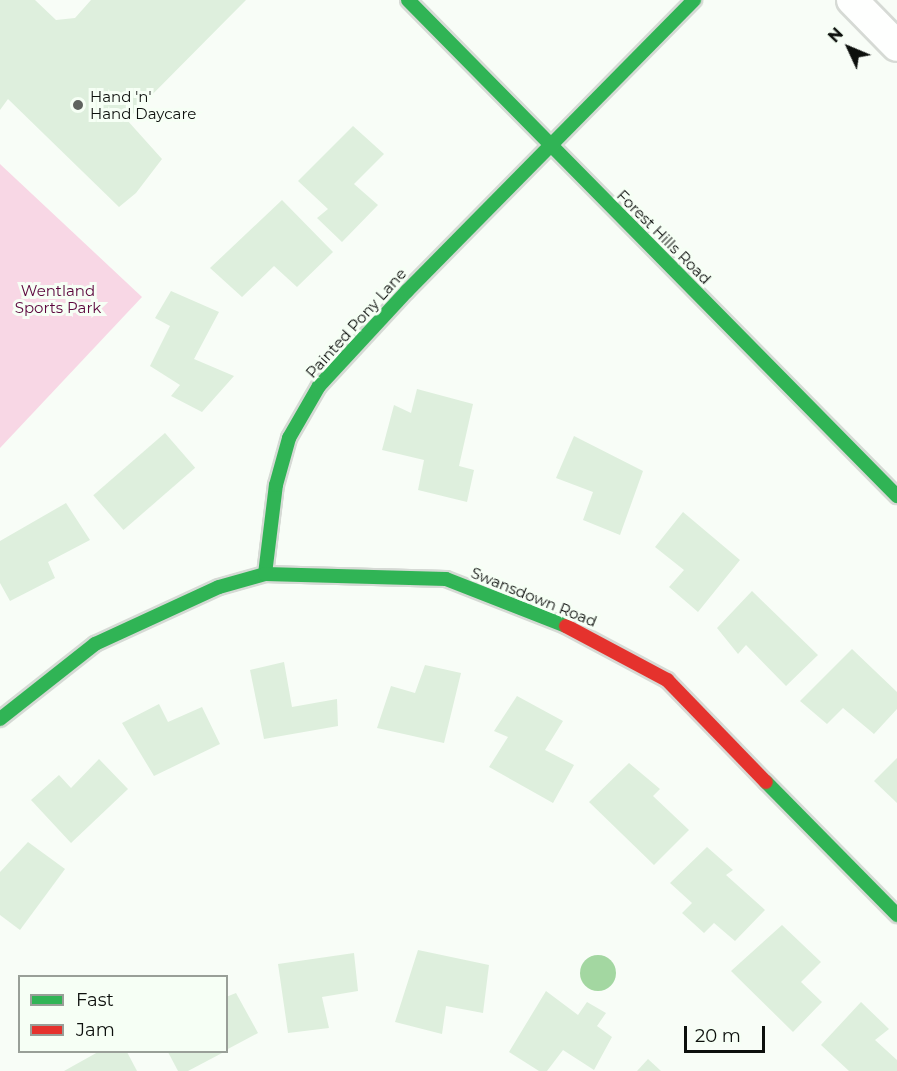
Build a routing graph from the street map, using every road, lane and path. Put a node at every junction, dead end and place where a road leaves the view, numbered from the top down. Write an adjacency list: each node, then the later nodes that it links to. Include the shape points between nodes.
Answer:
1 (408, 0): 5 (street, Forest Hills Road)
2 (694, 0): 5 (street, Painted Pony Lane)
3 (852, 0): 4 (street)
4 (897, 46)
5 (553, 147): 6 (street, Forest Hills Road); 7 (street, Painted Pony Lane, via 407,291 319,386 287,447 276,484)
6 (897, 496)
7 (265, 574): 8 (street, via 219,587 95,644); 9 (street, Swansdown Road, via 446,579 578,630 667,680)
8 (0, 720)
9 (897, 915)

